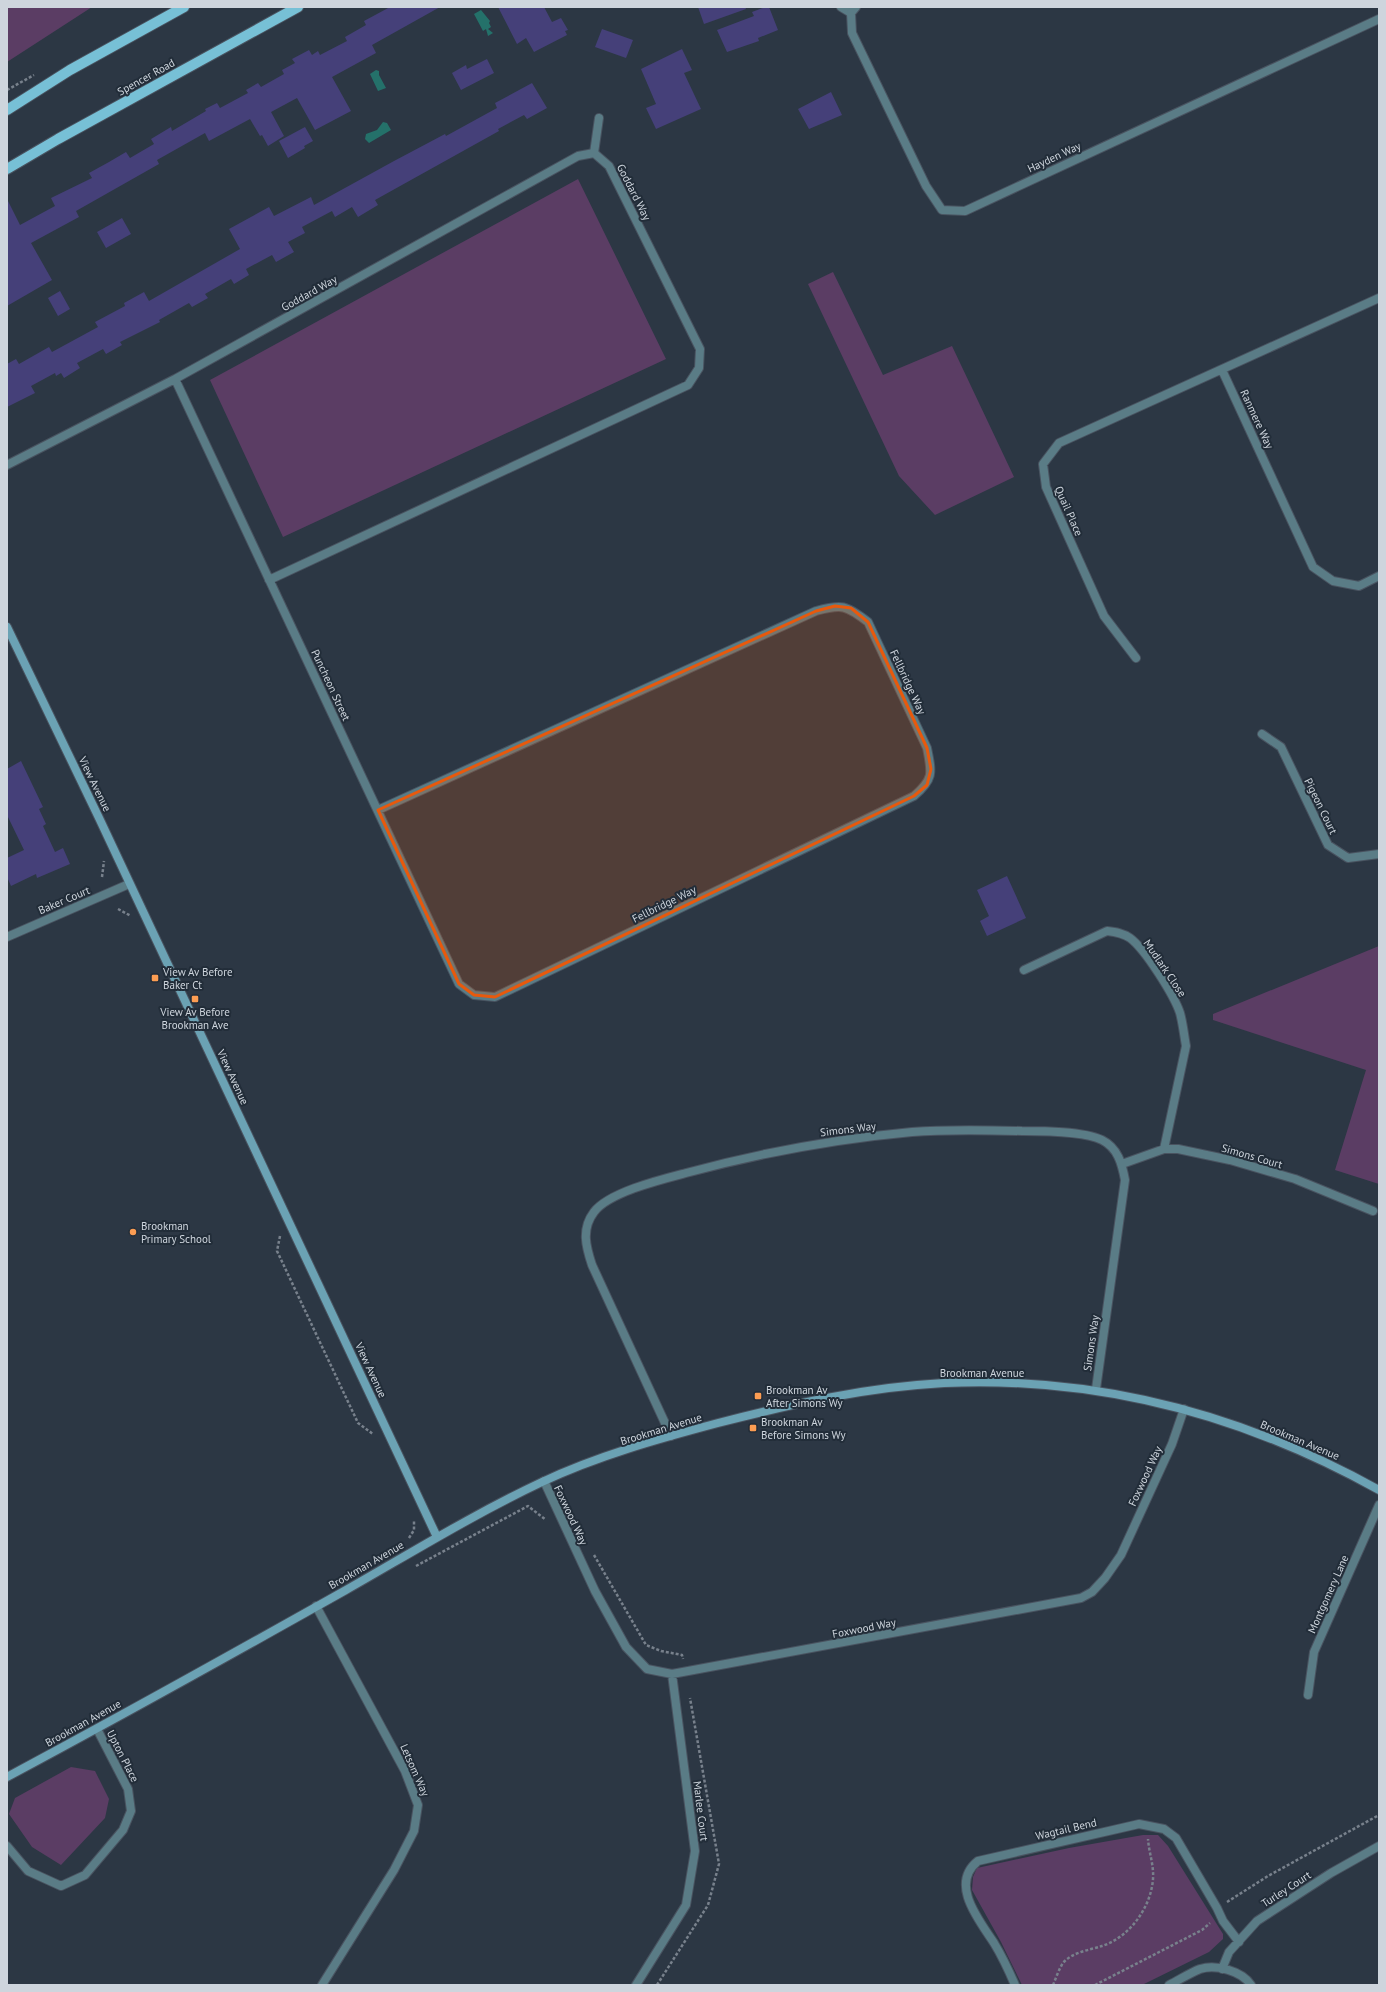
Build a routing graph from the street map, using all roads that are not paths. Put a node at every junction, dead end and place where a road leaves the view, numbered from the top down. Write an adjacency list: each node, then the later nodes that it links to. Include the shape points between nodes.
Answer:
1 (184, 7): 6 (main road, via 70,70)
2 (298, 7): 9 (main road, Spencer Road)
3 (841, 7): 4 (street)
4 (854, 10): 5 (street, Hayden Way, via 852,33 926,186 942,210 965,211)
5 (1379, 19)
6 (7, 110)
7 (599, 118): 8 (street)
8 (594, 153): 12 (street, Goddard Way, via 578,156); 15 (street, Goddard Way, via 609,166 700,348 699,368 688,384)
9 (7, 169)
10 (1379, 298): 11 (street)
11 (1222, 370): 14 (street, Ranmere Way, via 1313,567 1333,581 1359,586); 17 (street, Quail Place, via 1060,443 1043,464 1046,487 1104,616)
12 (175, 380): 13 (street, Goddard Way); 15 (street, Puncheon Street)
13 (7, 464)
14 (1379, 576)
15 (269, 580): 19 (street, Puncheon Street)
16 (7, 627): 21 (street, View Avenue)
17 (1136, 658)
18 (1262, 734): 20 (street, Pigeon Court, via 1281,747 1328,845 1348,858)
19 (378, 810): 24 (street, Puncheon Street, via 459,984); 24 (street, Fellbridge Way, via 816,611 835,606 851,608 868,622 926,748 931,769 927,785 914,796 495,997)
20 (1379, 854)
21 (130, 884): 22 (street, Baker Court); 34 (street, View Avenue)
22 (7, 937)
23 (1024, 970): 25 (street, Mudlark Close, via 1107,931 1119,932 1139,946 1180,1012 1186,1046)
24 (474, 995)
25 (1164, 1149): 26 (street, Simons Court); 27 (street, Simons Court, via 1178,1149 1230,1160 1295,1179)
26 (1122, 1164): 28 (street, Simons Way, via 1125,1180); 30 (street, Simons Way, via 1114,1150 1102,1140 1085,1136 971,1130 913,1132 831,1141 745,1157 650,1182 611,1200 595,1211 586,1228 585,1245)
27 (1373, 1211)
28 (1096, 1389): 29 (street, Brookman Avenue); 30 (street, Brookman Avenue, via 1000,1382 943,1383 891,1388 791,1405)
29 (1184, 1409): 32 (street, Brookman Avenue, via 1226,1420 1264,1435 1346,1472); 36 (street, Foxwood Way, via 1172,1444 1121,1555 1092,1592 1081,1598)
30 (671, 1436): 31 (street, Brookman Avenue, via 599,1459)
31 (544, 1481): 34 (street, Brookman Avenue); 36 (street, Foxwood Way, via 595,1591 626,1646 647,1669)
32 (1379, 1490)
33 (1379, 1505): 37 (street, Montgomery Lane, via 1314,1652)
34 (437, 1537): 35 (street, Brookman Avenue)
35 (316, 1606): 38 (street, Brookman Avenue); 44 (street, Letsom Way, via 406,1771 418,1806 414,1832 394,1870)
36 (672, 1674): 45 (street, Marlee Court, via 695,1850 686,1905)
37 (1308, 1695)
38 (97, 1729): 39 (street, Brookman Avenue); 40 (street, Upton Place, via 128,1789 131,1811 123,1830 85,1875 61,1886 28,1871)
39 (7, 1777)
40 (7, 1846)
41 (1379, 1846): 42 (street, Turley Court, via 1256,1921)
42 (1239, 1942): 43 (street, Turley Court, via 1230,1952); 46 (street, Wagtail Bend, via 1223,1921 1176,1838 1164,1829 1139,1824 978,1861 971,1867 966,1886 968,1898)
43 (1222, 1969): 47 (street, via 1201,1969); 48 (street, via 1237,1974)
44 (322, 1985)
45 (636, 1985)
46 (1015, 1985)
47 (1169, 1985)
48 (1251, 1985)

